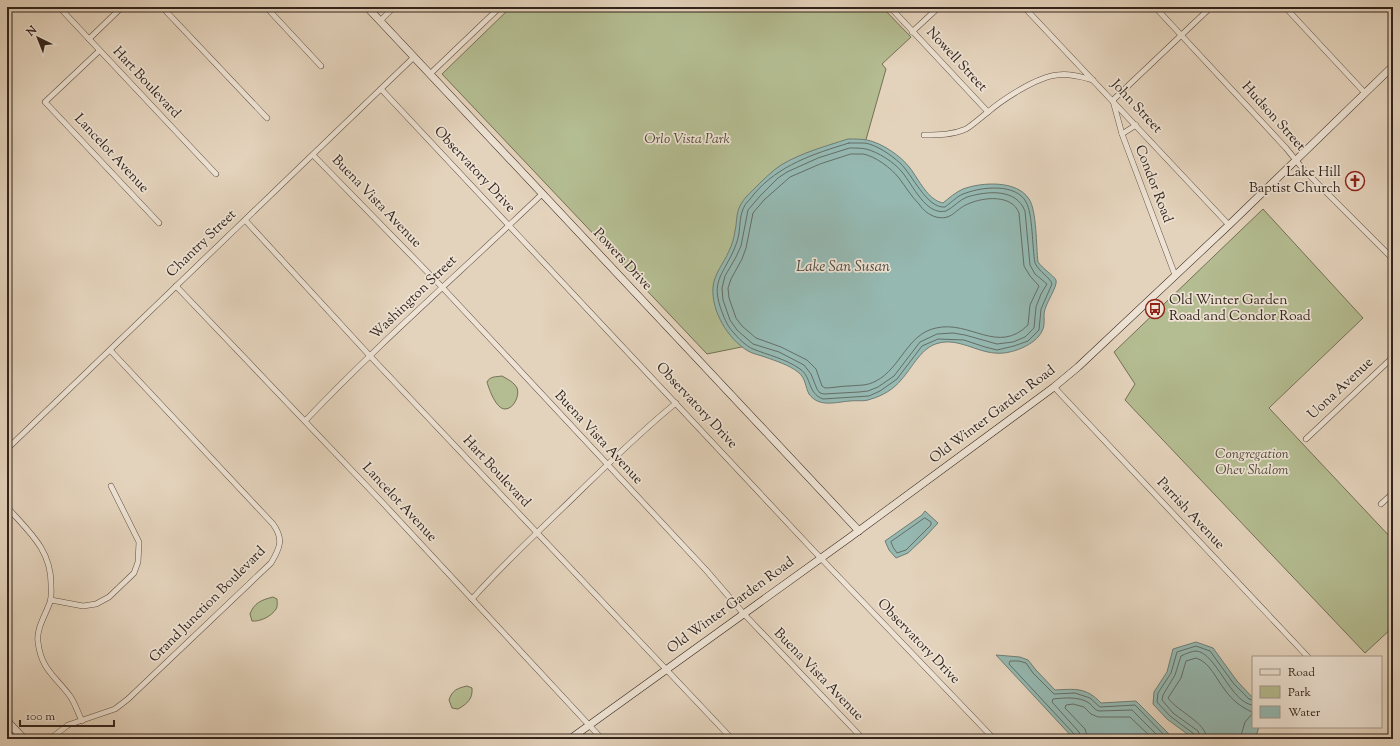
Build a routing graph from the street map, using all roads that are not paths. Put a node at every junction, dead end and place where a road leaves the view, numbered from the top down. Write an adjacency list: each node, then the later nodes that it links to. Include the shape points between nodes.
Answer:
1 (59, 7): 17 (street, Hart Boulevard)
2 (122, 7): 17 (street)
3 (162, 7): 28 (street)
4 (266, 7): 20 (street)
5 (367, 7): 14 (main road, Powers Drive)
6 (394, 7): 14 (street)
7 (500, 7): 22 (street)
8 (890, 7): 15 (street, Nowell Street)
9 (939, 7): 15 (street)
10 (1024, 7): 23 (street, John Street)
11 (1154, 7): 16 (street, Hudson Street)
12 (1211, 7): 16 (street)
13 (1285, 7): 25 (street)
14 (380, 21): 19 (main road, Powers Drive)
15 (912, 32): 27 (street, Nowell Street)
16 (1181, 35): 26 (street); 33 (street, Hudson Street)
17 (89, 39): 18 (street, Hart Boulevard)
18 (99, 50): 34 (street, Hart Boulevard); 37 (street, Lancelot Avenue, via 45,102)
19 (414, 57): 22 (main road, Powers Drive); 24 (street, Chantry Street)
20 (322, 66)
21 (1393, 66): 25 (main road, Old Winter Garden Road)
22 (430, 74): 35 (main road, Powers Drive)
23 (1093, 80): 26 (street, John Street); 27 (street, via 1058,74 1045,77)
24 (381, 89): 32 (street, Chantry Street); 39 (street, Observatory Drive)
25 (1365, 93): 33 (main road, Old Winter Garden Road)
26 (1113, 100): 29 (street, John Street); 30 (street, Condor Road)
27 (988, 112): 31 (street, via 959,132)
28 (267, 118)
29 (1136, 125): 30 (street); 38 (street, John Street)
30 (1122, 134): 41 (street, Condor Road)
31 (924, 135)
32 (313, 155): 36 (street, Chantry Street); 43 (street, Buena Vista Avenue)
33 (1296, 160): 38 (main road, Old Winter Garden Road); 40 (street, Hudson Street)
34 (216, 174)
35 (542, 194): 39 (street, Washington Street); 57 (main road, Powers Drive)
36 (244, 220): 42 (street, Chantry Street); 45 (street, Hart Boulevard)
37 (159, 223)
38 (1229, 224): 41 (main road, Old Winter Garden Road)
39 (509, 225): 43 (street, Washington Street); 48 (street, Observatory Drive)
40 (1392, 255)
41 (1175, 275): 47 (main road, Old Winter Garden Road)
42 (176, 286): 44 (street, Chantry Street); 49 (street, Lancelot Avenue)
43 (442, 288): 45 (street, Washington Street); 52 (street, Buena Vista Avenue)
44 (110, 350): 51 (street, Chantry Street); 66 (street, Grand Junction Boulevard, via 273,524 280,541 279,550 271,563 128,699 115,709)
45 (370, 356): 49 (street, Washington Street); 58 (street, Hart Boulevard)
46 (1393, 357): 50 (street, Uona Avenue)
47 (1054, 387): 57 (main road, Old Winter Garden Road); 63 (street, Parrish Avenue)
48 (676, 403): 52 (street, via 646,427); 59 (street, Observatory Drive)
49 (305, 421): 60 (street, Lancelot Avenue)
50 (1306, 439)
51 (7, 449)
52 (607, 465): 58 (street); 62 (street, Buena Vista Avenue)
53 (110, 486): 61 (street, via 139,542 138,562 134,573 109,597 96,604 83,606)
54 (1393, 493): 55 (street)
55 (1381, 504)
56 (7, 507): 61 (street, via 46,555 51,574)
57 (859, 530): 59 (main road, Old Winter Garden Road)
58 (537, 532): 60 (street); 64 (street, Hart Boulevard)
59 (821, 558): 62 (main road, Old Winter Garden Road); 74 (street, Observatory Drive)
60 (472, 599): 67 (street, Lancelot Avenue)
61 (51, 600): 66 (street, via 39,632 42,662 71,697)
62 (743, 613): 64 (main road, Old Winter Garden Road); 73 (street, Buena Vista Avenue)
63 (1307, 656)
64 (666, 669): 67 (main road, Old Winter Garden Road); 72 (street, Hart Boulevard)
65 (7, 721): 68 (main road)
66 (82, 721): 69 (street, Grand Junction Boulevard, via 68,725)
67 (589, 725): 70 (main road, Old Winter Garden Road); 71 (street, Lancelot Avenue)
68 (24, 739)
69 (50, 739)
70 (570, 739)
71 (602, 739)
72 (732, 739)
73 (863, 739)
74 (994, 739)

